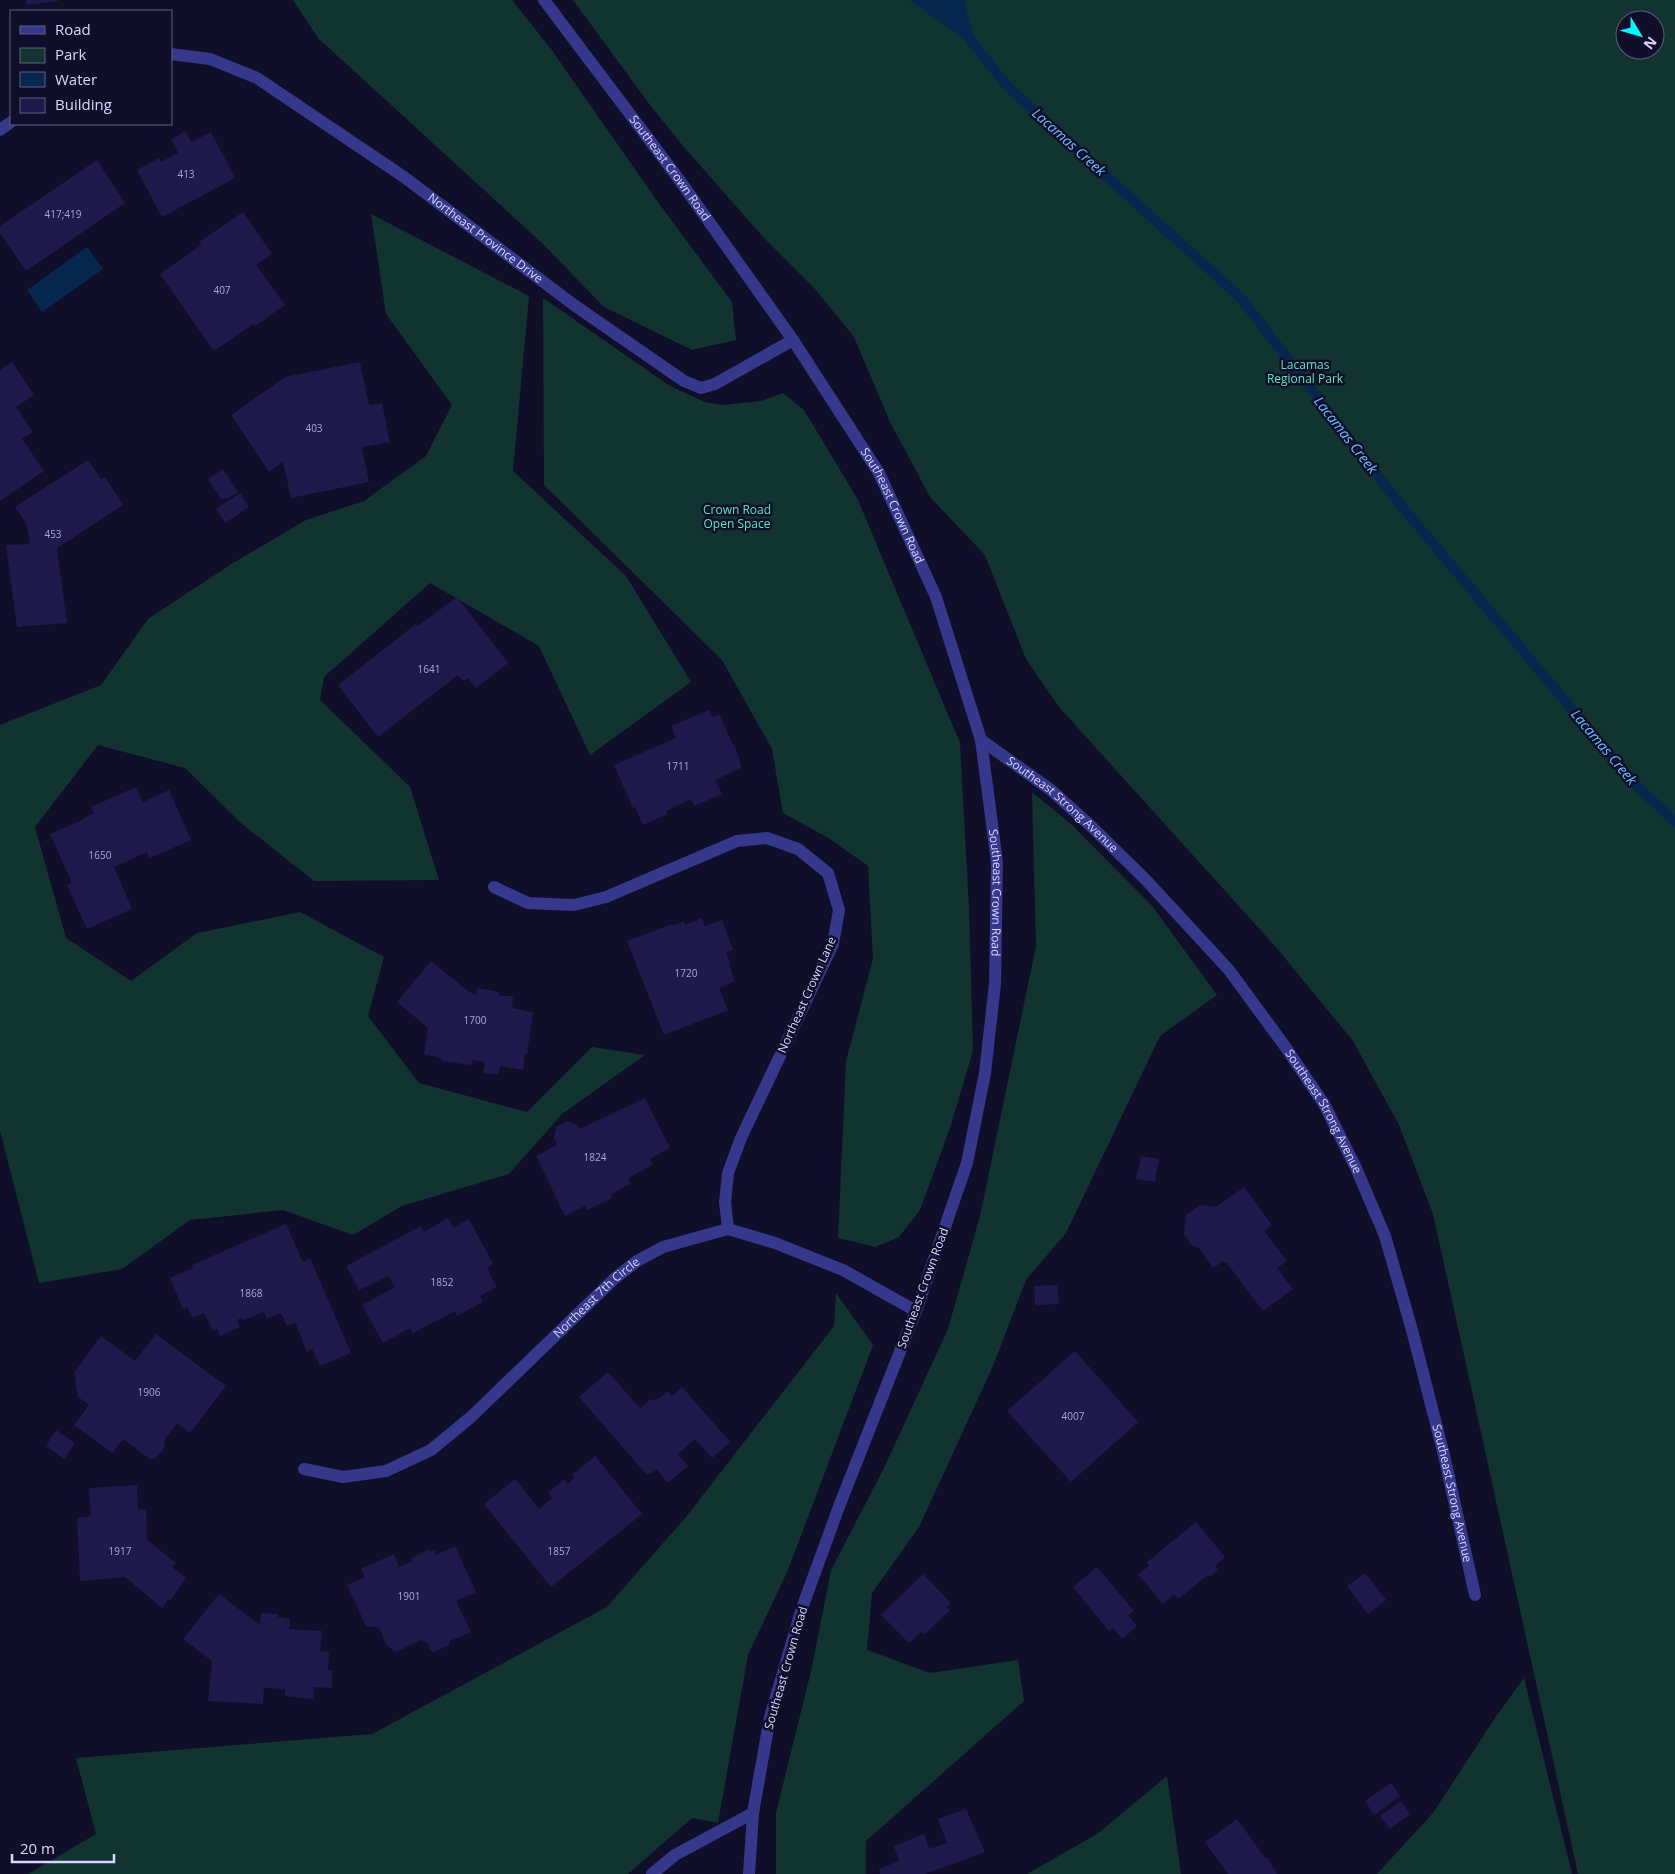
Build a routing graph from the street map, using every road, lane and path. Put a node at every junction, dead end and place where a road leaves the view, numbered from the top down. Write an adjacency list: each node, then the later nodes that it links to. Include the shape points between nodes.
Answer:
1 (544, 0): 3 (street, Southeast Crown Road, via 678,178)
2 (172, 54): 3 (street, Northeast Province Drive, via 210,59 257,78 404,177 574,305 684,381 701,388 715,384)
3 (793, 340): 4 (street, Southeast Crown Road, via 878,472 936,598)
4 (981, 740): 7 (street, Southeast Crown Road, via 997,862 996,984 985,1073 967,1163); 9 (street, Southeast Strong Avenue, via 1051,790 1165,900 1228,970 1324,1104 1385,1236 1444,1455)
5 (494, 887): 6 (street, Northeast Crown Lane, via 528,903 574,905 606,897 737,841 766,838 798,849 828,873 839,910 833,944 741,1138 728,1173 725,1202)
6 (728, 1230): 7 (street, Northeast 7th Circle, via 776,1243 843,1270); 8 (street, Northeast 7th Circle, via 663,1247 637,1261 614,1279 471,1417 431,1450 386,1471 343,1477)
7 (916, 1311): 10 (street, Southeast Crown Road, via 802,1608 770,1717)
8 (304, 1469)
9 (1475, 1595)
10 (753, 1813): 11 (street, via 675,1854); 12 (street, Southeast Crown Road)
11 (652, 1874)
12 (749, 1874)

